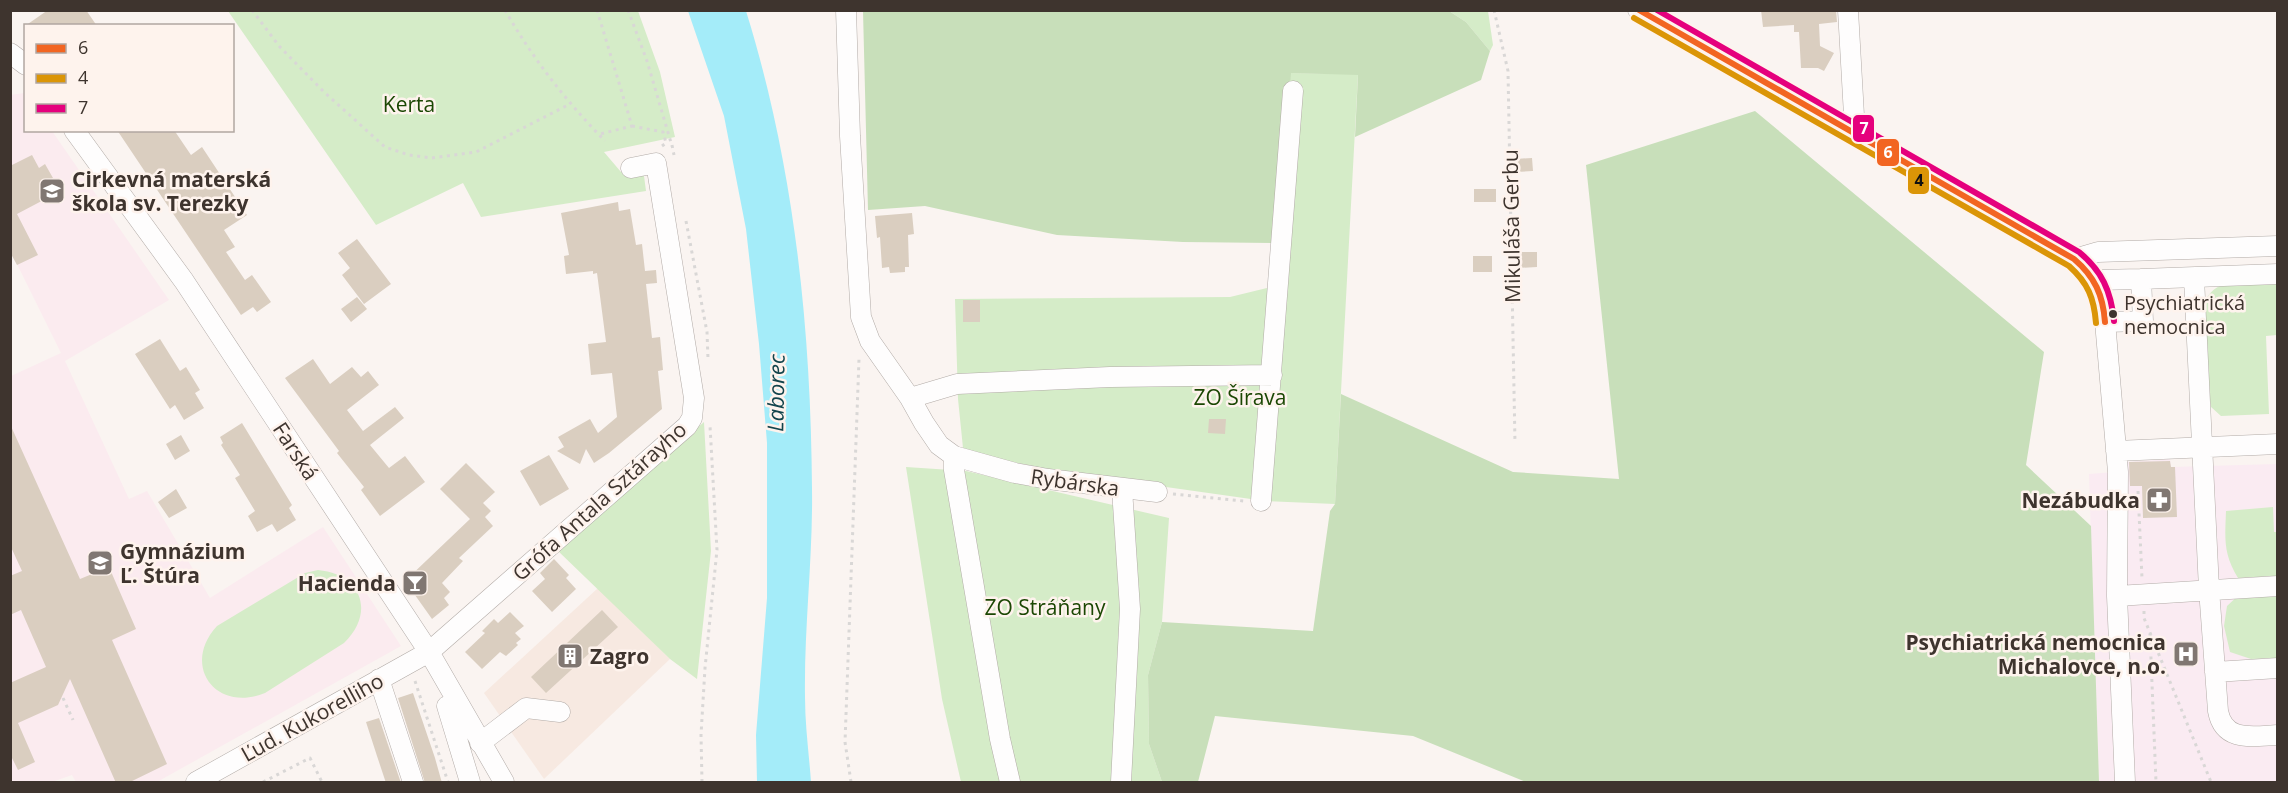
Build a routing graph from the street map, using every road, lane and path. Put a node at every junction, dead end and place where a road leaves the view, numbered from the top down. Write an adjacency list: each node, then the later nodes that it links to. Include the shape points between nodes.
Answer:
1 (252, 10): 12 (path, via 279,46 385,147 432,158 476,152)
2 (505, 10): 12 (path)
3 (597, 10): 13 (path)
4 (628, 10): 18 (path)
5 (846, 10): 32 (street, Rybárska, via 861,317 870,341)
6 (1494, 10): 34 (path, Mikuláša Gerbu, via 1508,71)
7 (1638, 10): 15 (street)
8 (1848, 10): 15 (street)
9 (10, 53): 10 (street)
10 (24, 64)
11 (1293, 91): 31 (street)
12 (570, 104): 16 (path)
13 (632, 126): 16 (path); 19 (path, via 663,132 666,143 655,152)
14 (75, 132): 48 (street, Farská, via 184,281)
15 (1855, 133): 23 (street)
16 (599, 134): 17 (path)
17 (605, 141)
18 (672, 145): 19 (path); 19 (path)
19 (665, 160): 20 (street); 48 (street, Grófa Antala Sztárayho, via 694,398 692,418 680,434)
20 (631, 168)
21 (686, 221): 30 (path, via 707,332)
22 (2277, 246): 23 (street, via 2098,252)
23 (2074, 259): 27 (street)
24 (2277, 274): 25 (street)
25 (2194, 278): 26 (street); 36 (street)
26 (2140, 279): 27 (street); 28 (street, via 2143,325)
27 (2096, 280): 28 (street)
28 (2105, 322): 37 (street)
29 (860, 352): 67 (path, via 845,742)
30 (708, 365)
31 (1272, 375): 32 (street, via 957,384); 42 (street)
32 (910, 398): 38 (street, Rybárska, via 939,445)
33 (710, 420): 66 (path, via 717,550 704,679)
34 (1515, 443)
35 (2277, 444): 36 (street)
36 (2203, 447): 37 (street); 44 (street)
37 (2116, 451): 46 (street)
38 (954, 456): 40 (street, Rybárska, via 1026,475); 68 (street)
39 (2138, 481): 45 (path)
40 (1122, 489): 41 (street, Rybárska); 69 (street, via 1130,609)
41 (1157, 492): 42 (path)
42 (1261, 501)
43 (2277, 586): 44 (street)
44 (2209, 589): 45 (street); 51 (street)
45 (2143, 594): 46 (street); 47 (path)
46 (2117, 596): 70 (street)
47 (2150, 632): 71 (path); 72 (path)
48 (429, 652): 49 (street, Ľud. Kukorelliho); 58 (street, Farská)
49 (409, 662): 52 (street, Ľud. Kukorelliho); 63 (path)
50 (2277, 668): 51 (street)
51 (2215, 672): 57 (street, via 2218,711 2225,728 2243,737)
52 (379, 679): 59 (street, Ľud. Kukorelliho); 62 (street)
53 (63, 698): 56 (path)
54 (447, 706): 64 (street)
55 (560, 712): 58 (street, via 526,708)
56 (73, 720)
57 (2277, 735)
58 (480, 743): 65 (street, Farská)
59 (196, 783)
60 (263, 783): 61 (path, via 310,758)
61 (322, 783)
62 (413, 783)
63 (448, 783)
64 (470, 783)
65 (504, 783)
66 (702, 783)
67 (851, 783)
68 (1010, 783)
69 (1121, 783)
70 (2125, 783)
71 (2156, 783)
72 (2211, 783)

